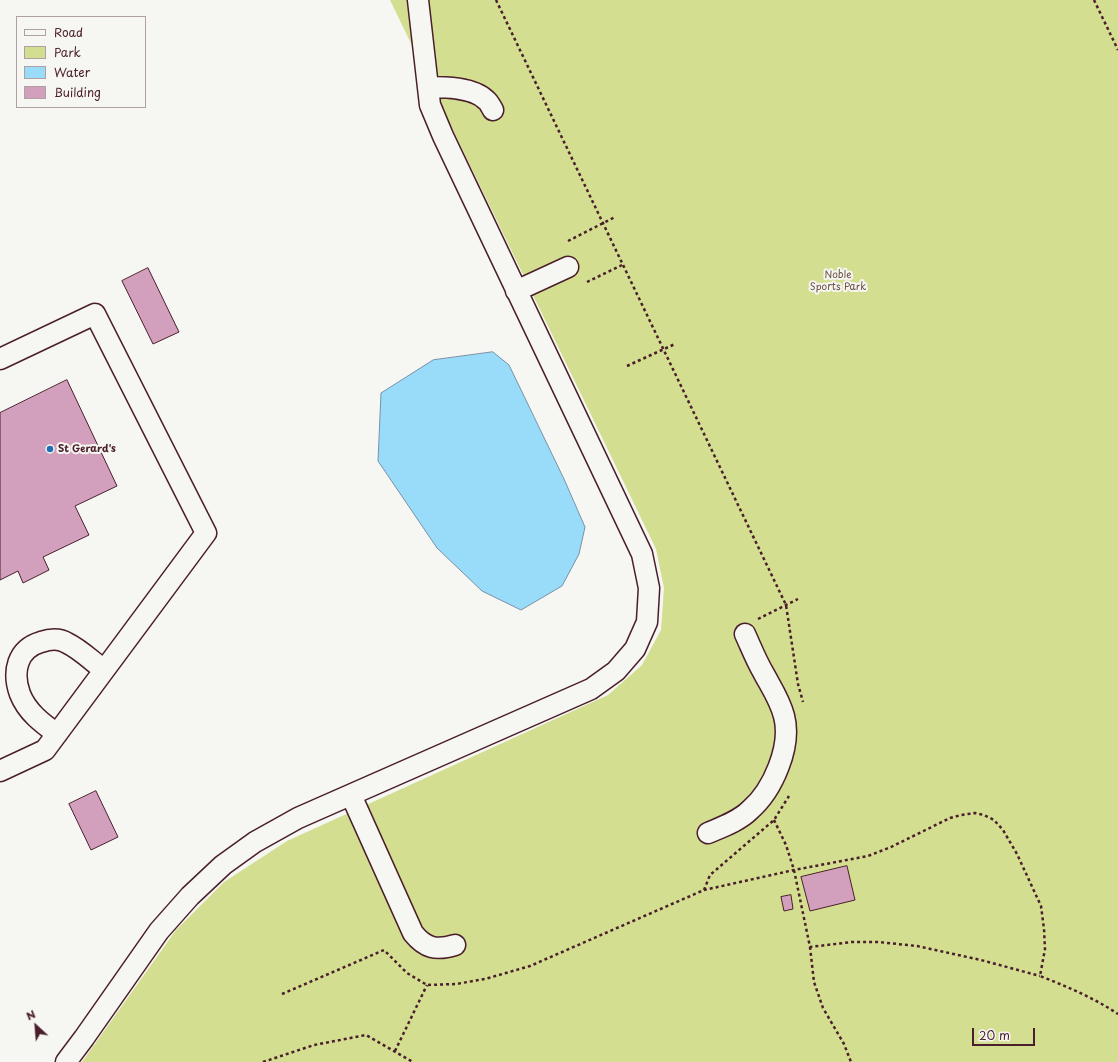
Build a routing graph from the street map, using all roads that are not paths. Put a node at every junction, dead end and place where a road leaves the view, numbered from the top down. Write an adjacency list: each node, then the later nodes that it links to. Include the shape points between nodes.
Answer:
1 (418, 0): 2 (lane)
2 (428, 87): 3 (lane, via 450,88 477,94 486,100); 5 (lane, via 430,105 443,136)
3 (493, 110)
4 (568, 267): 5 (lane)
5 (516, 291): 11 (lane, via 642,554 649,588 647,622 635,649 616,672 591,689)
6 (0, 359): 8 (lane, via 95,314 206,533)
7 (745, 634): 12 (lane, via 778,698 786,732 783,753 766,790 751,810)
8 (104, 670): 9 (lane); 9 (lane, via 67,642 50,639 31,645 20,659 16,676 21,695 34,717)
9 (57, 734): 10 (lane, via 45,750)
10 (0, 771)
11 (351, 796): 13 (lane, via 413,933 420,942 429,946 446,948); 14 (lane, via 298,818 255,842 223,865 190,896 160,931)
12 (708, 833)
13 (455, 944)
14 (66, 1062)

